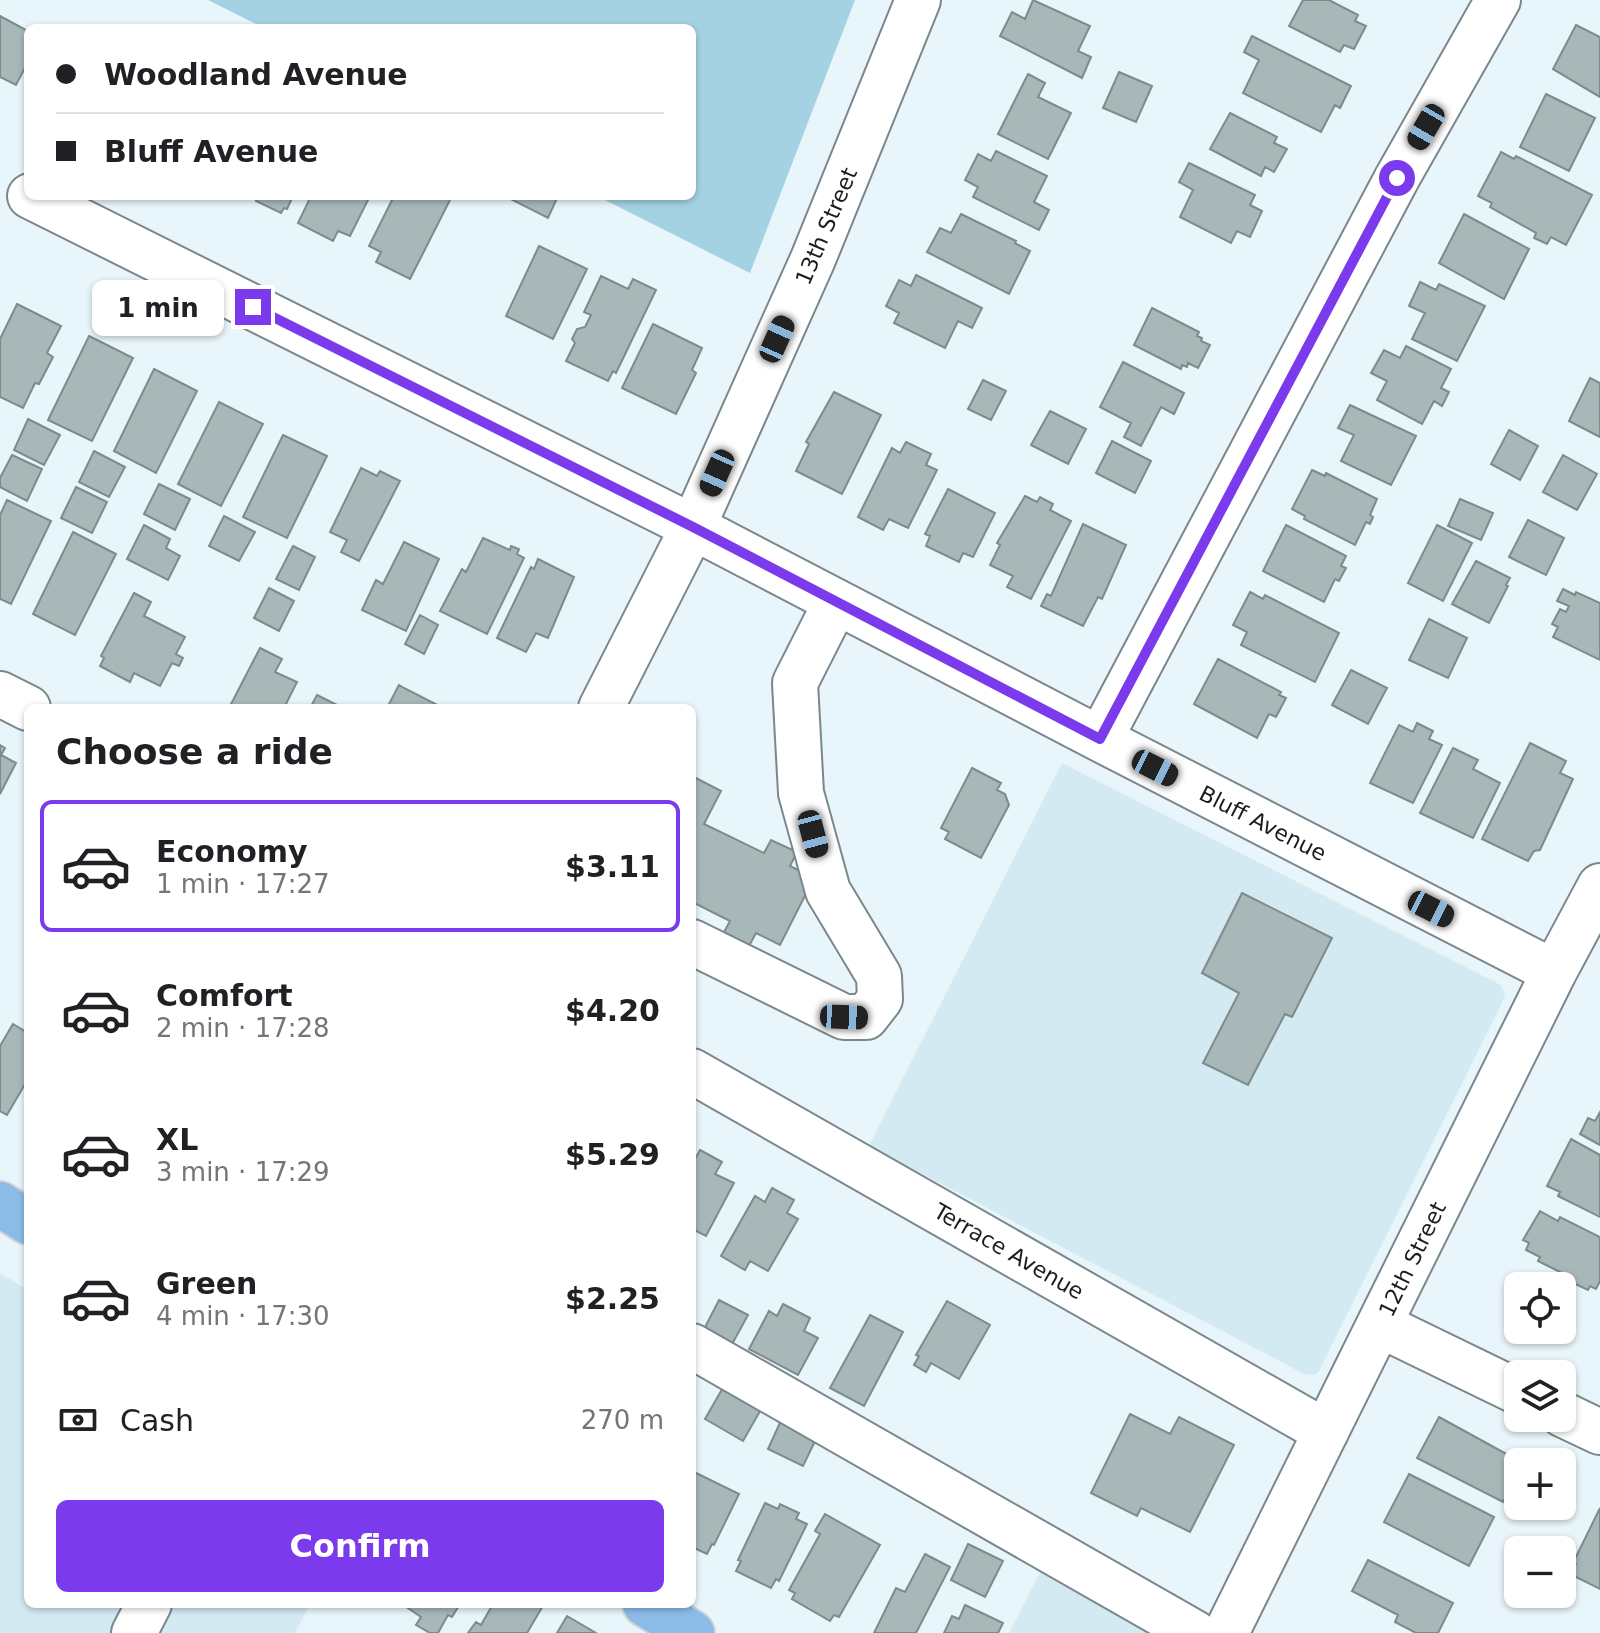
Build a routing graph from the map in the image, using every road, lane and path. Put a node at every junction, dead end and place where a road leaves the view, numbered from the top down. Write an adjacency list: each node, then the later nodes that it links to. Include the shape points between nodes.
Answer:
1 (918, 0): 6 (street, 13th Street, via 813,259)
2 (1498, 0): 11 (street, via 1397,178)
3 (0, 181): 4 (street, Bluff Avenue)
4 (24, 193)
5 (39, 200): 6 (street, Bluff Avenue)
6 (693, 527): 7 (street, Bluff Avenue); 9 (street, 13th Street)
7 (836, 602): 11 (street, Bluff Avenue); 13 (street, via 795,683 801,793 828,891 879,976 880,999 866,1017 844,1017)
8 (0, 694): 10 (street)
9 (603, 704)
10 (24, 706)
11 (1100, 739): 14 (street, Bluff Avenue)
12 (1600, 886): 14 (street, 12th Street)
13 (696, 944)
14 (1554, 972): 18 (street, 12th Street)
15 (696, 1073): 22 (street, Terrace Avenue)
16 (0, 1204): 17 (main road)
17 (24, 1219)
18 (1380, 1325): 20 (street); 22 (street, 12th Street)
19 (696, 1348): 28 (street)
20 (1504, 1385)
21 (1576, 1421): 23 (street)
22 (1326, 1432): 29 (street, 12th Street)
23 (1600, 1432)
24 (147, 1608): 26 (street)
25 (651, 1608): 27 (main road)
26 (134, 1633)
27 (692, 1633)
28 (1195, 1633)
29 (1226, 1633)

